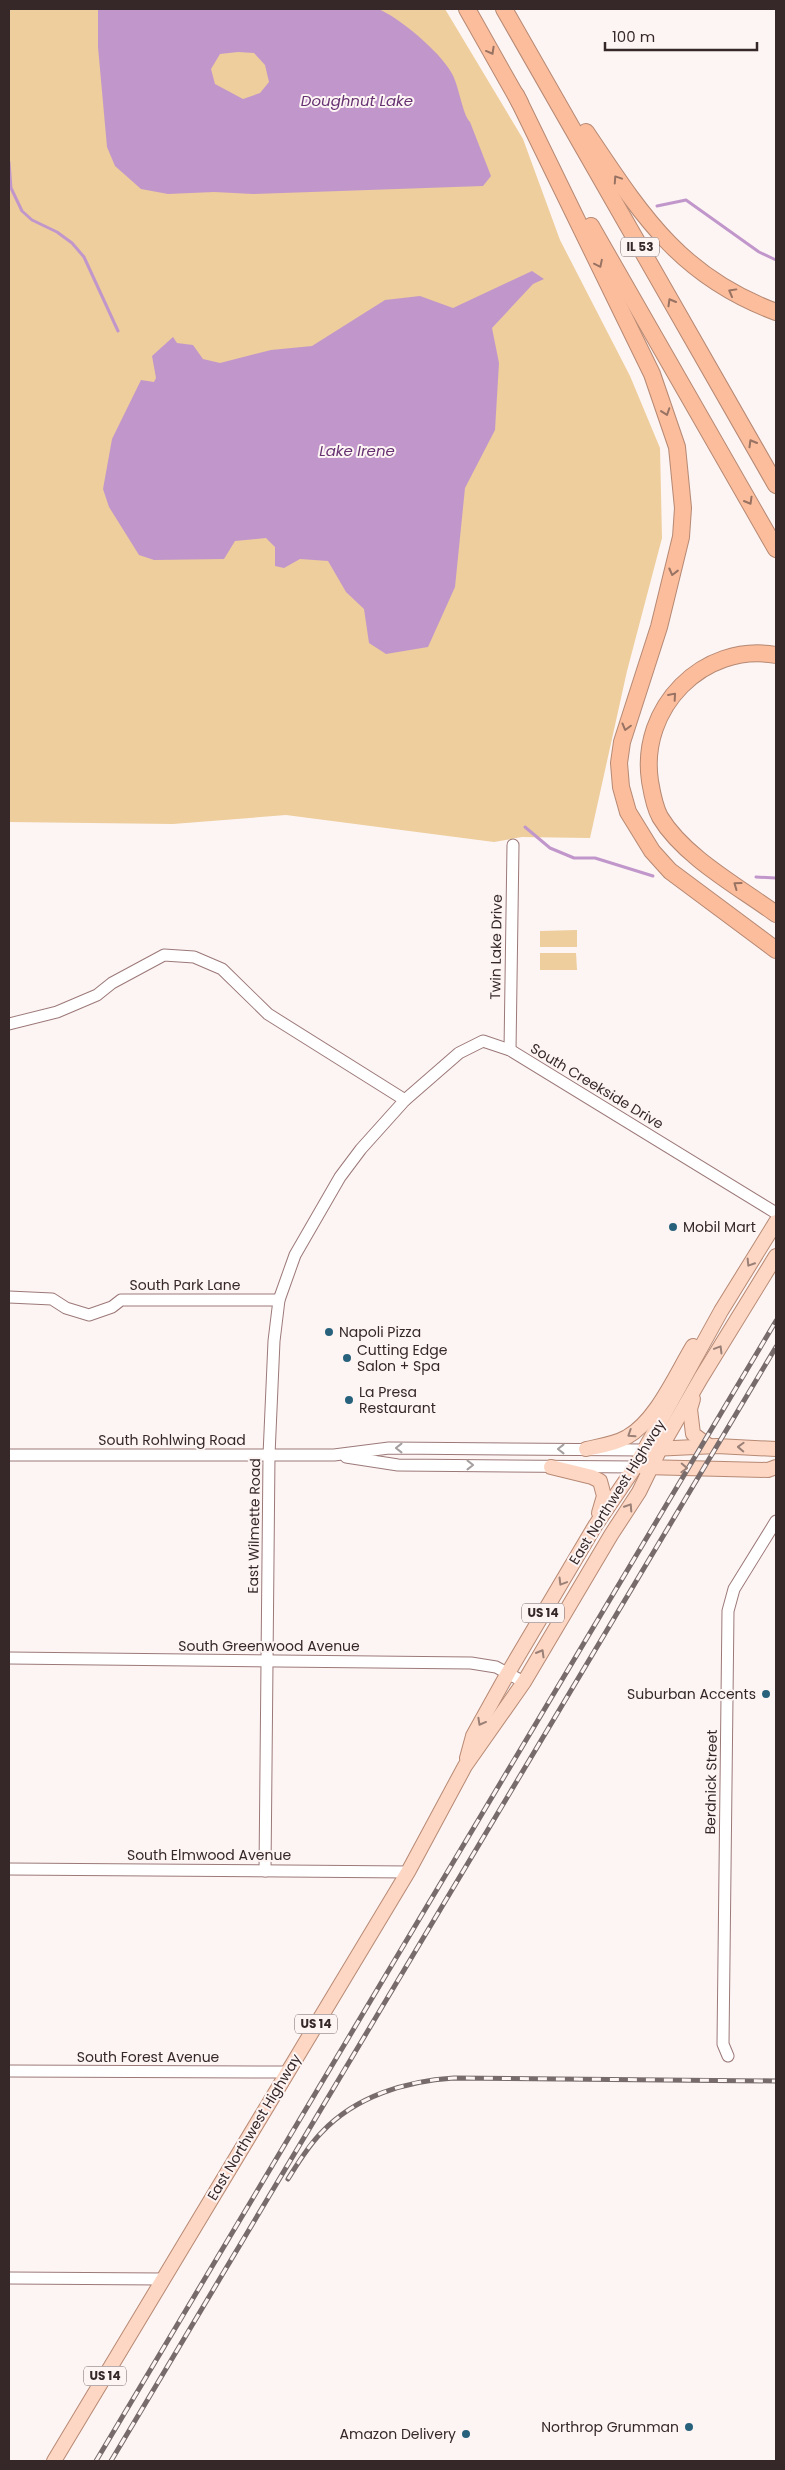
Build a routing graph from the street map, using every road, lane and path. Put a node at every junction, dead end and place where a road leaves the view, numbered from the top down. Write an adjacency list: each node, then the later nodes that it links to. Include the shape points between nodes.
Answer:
1 (468, 9): 3 (highway, IL 53, one-way to 3)
2 (504, 9): 4 (highway, one-way to 2, via 732,293 706,277 683,258 644,216); 5 (highway, IL 53, one-way to 2)
3 (516, 95): 6 (highway, IL 53, one-way to 6); 10 (highway, one-way to 10, via 652,374 677,447 683,508 681,537 659,627 622,742 619,763 621,787 628,812 652,850 670,870)
4 (776, 312)
5 (776, 485)
6 (776, 549)
7 (776, 655): 9 (highway, one-way to 7, via 688,848 668,828 659,816 653,798 648,751 655,724 669,701 702,669 737,656 760,652)
8 (513, 845): 12 (street, Twin Lake Drive)
9 (776, 914)
10 (776, 950)
11 (9, 1024): 13 (street, via 56,1012 97,995 112,983 164,955 194,957 222,969 268,1014)
12 (510, 1050): 13 (street, South Creekside Drive, via 483,1041 459,1053); 14 (street, South Creekside Drive)
13 (405, 1100): 18 (street, East Wilmette Road, via 340,1177 295,1255)
14 (776, 1213)
15 (776, 1222): 19 (main road, East Northwest Highway / US 14, one-way to 19)
16 (776, 1256): 20 (main road, East Northwest Highway / US 14, one-way to 16)
17 (9, 1298): 18 (street, South Park Lane, via 52,1299 66,1308 89,1315 112,1308 121,1300)
18 (279, 1300): 27 (street, East Wilmette Road)
19 (721, 1311): 22 (main road, one-way to 22, via 708,1322 646,1422 616,1442); 25 (main road, East Northwest Highway / US 14)
20 (701, 1378): 21 (main road, via 690,1409 690,1420 693,1434); 23 (main road, East Northwest Highway / US 14)
21 (709, 1446): 23 (main road); 24 (main road, one-way to 21)
22 (586, 1449): 25 (street, South Rohlwing Road); 28 (street, South Rohlwing Road, one-way to 28, via 389,1448)
23 (660, 1449): 25 (main road); 31 (main road, East Northwest Highway / US 14)
24 (776, 1449)
25 (645, 1450): 30 (main road, East Northwest Highway / US 14)
26 (9, 1455): 27 (street, South Rohlwing Road)
27 (269, 1455): 28 (street, South Rohlwing Road); 36 (street, East Wilmette Road)
28 (334, 1455): 29 (street, South Rohlwing Road, one-way to 29, via 398,1466)
29 (552, 1467): 30 (street, South Rohlwing Road); 34 (main road, via 600,1481 604,1496)
30 (635, 1467): 31 (main road); 34 (main road, East Northwest Highway / US 14)
31 (650, 1467): 32 (main road, one-way to 32, via 768,1470); 38 (main road, East Northwest Highway / US 14, one-way to 31, via 639,1492)
32 (776, 1467)
33 (776, 1521): 43 (street, Berdnick Street, via 734,1589 728,1611 723,2044)
34 (595, 1526): 37 (main road, East Northwest Highway / US 14, one-way to 37)
35 (9, 1658): 36 (street, South Greenwood Avenue)
36 (267, 1661): 37 (street, South Greenwood Avenue, via 471,1663 496,1667); 41 (street, East Wilmette Road)
37 (508, 1673): 38 (street, South Greenwood Avenue); 39 (main road, East Northwest Highway / US 14, one-way to 39, via 473,1736)
38 (524, 1682): 39 (main road, East Northwest Highway / US 14)
39 (466, 1766): 42 (main road, East Northwest Highway / US 14)
40 (9, 1869): 41 (street, South Elmwood Avenue)
41 (265, 1871): 42 (street, South Elmwood Avenue)
42 (408, 1872): 45 (main road, East Northwest Highway / US 14)
43 (728, 2056)
44 (9, 2071): 45 (street, South Forest Avenue)
45 (287, 2072): 47 (main road, East Northwest Highway / US 14)
46 (9, 2278): 47 (street)
47 (162, 2279): 48 (main road, East Northwest Highway / US 14)
48 (54, 2461)

